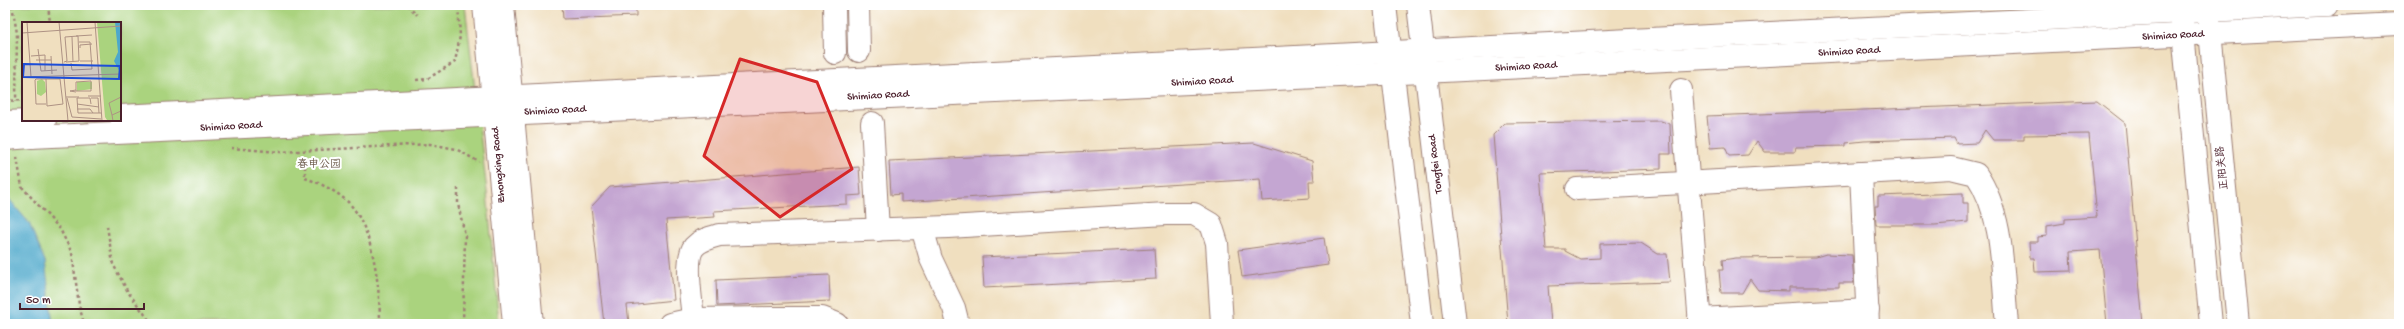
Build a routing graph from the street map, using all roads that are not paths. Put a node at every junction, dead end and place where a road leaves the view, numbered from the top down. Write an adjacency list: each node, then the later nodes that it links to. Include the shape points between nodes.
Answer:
1 (484, 5): 18 (street, Zhongxing Road)
2 (503, 5): 18 (street, Zhongxing Road)
3 (834, 5): 14 (street)
4 (858, 5): 13 (street)
5 (1385, 5): 16 (street)
6 (1418, 5): 15 (street, Tongfei Road)
7 (2327, 5): 8 (street, Shimiao Road)
8 (2208, 11): 9 (street, Shimiao Road); 11 (street, 正阳关路)
9 (2181, 12): 12 (street); 15 (street, Shimiao Road)
10 (2399, 24): 11 (street, Shimiao Road)
11 (2210, 34): 12 (street, Shimiao Road); 39 (street, 正阳关路)
12 (2183, 36): 15 (street, Shimiao Road); 38 (street)
13 (859, 51)
14 (835, 53)
15 (1424, 61): 16 (street, Shimiao Road); 36 (street, Tongfei Road)
16 (1392, 63): 18 (street, Shimiao Road); 35 (street)
17 (1681, 90): 28 (street)
18 (505, 101): 19 (street, Shimiao Road); 21 (street, Shimiao Road); 29 (street, Zhongxing Road); 30 (street, Zhongxing Road)
19 (121, 116)
20 (872, 123): 25 (street)
21 (20, 134)
22 (1861, 173): 23 (street); 26 (street); 37 (street, via 1951,168 1976,174 1988,192 1997,218)
23 (1577, 189)
24 (922, 228): 25 (street); 33 (street, via 931,260 954,308); 34 (street, via 1194,214 1211,224 1217,243)
25 (878, 230): 27 (street, via 719,235 702,240 693,248 689,264)
26 (1868, 317): 28 (street)
27 (693, 322): 31 (street); 32 (street, via 822,318)
28 (1700, 322)
29 (514, 324)
30 (532, 324)
31 (670, 324)
32 (837, 324)
33 (958, 324)
34 (1222, 324)
35 (1422, 324)
36 (1455, 324)
37 (2007, 324)
38 (2211, 324)
39 (2238, 324)

